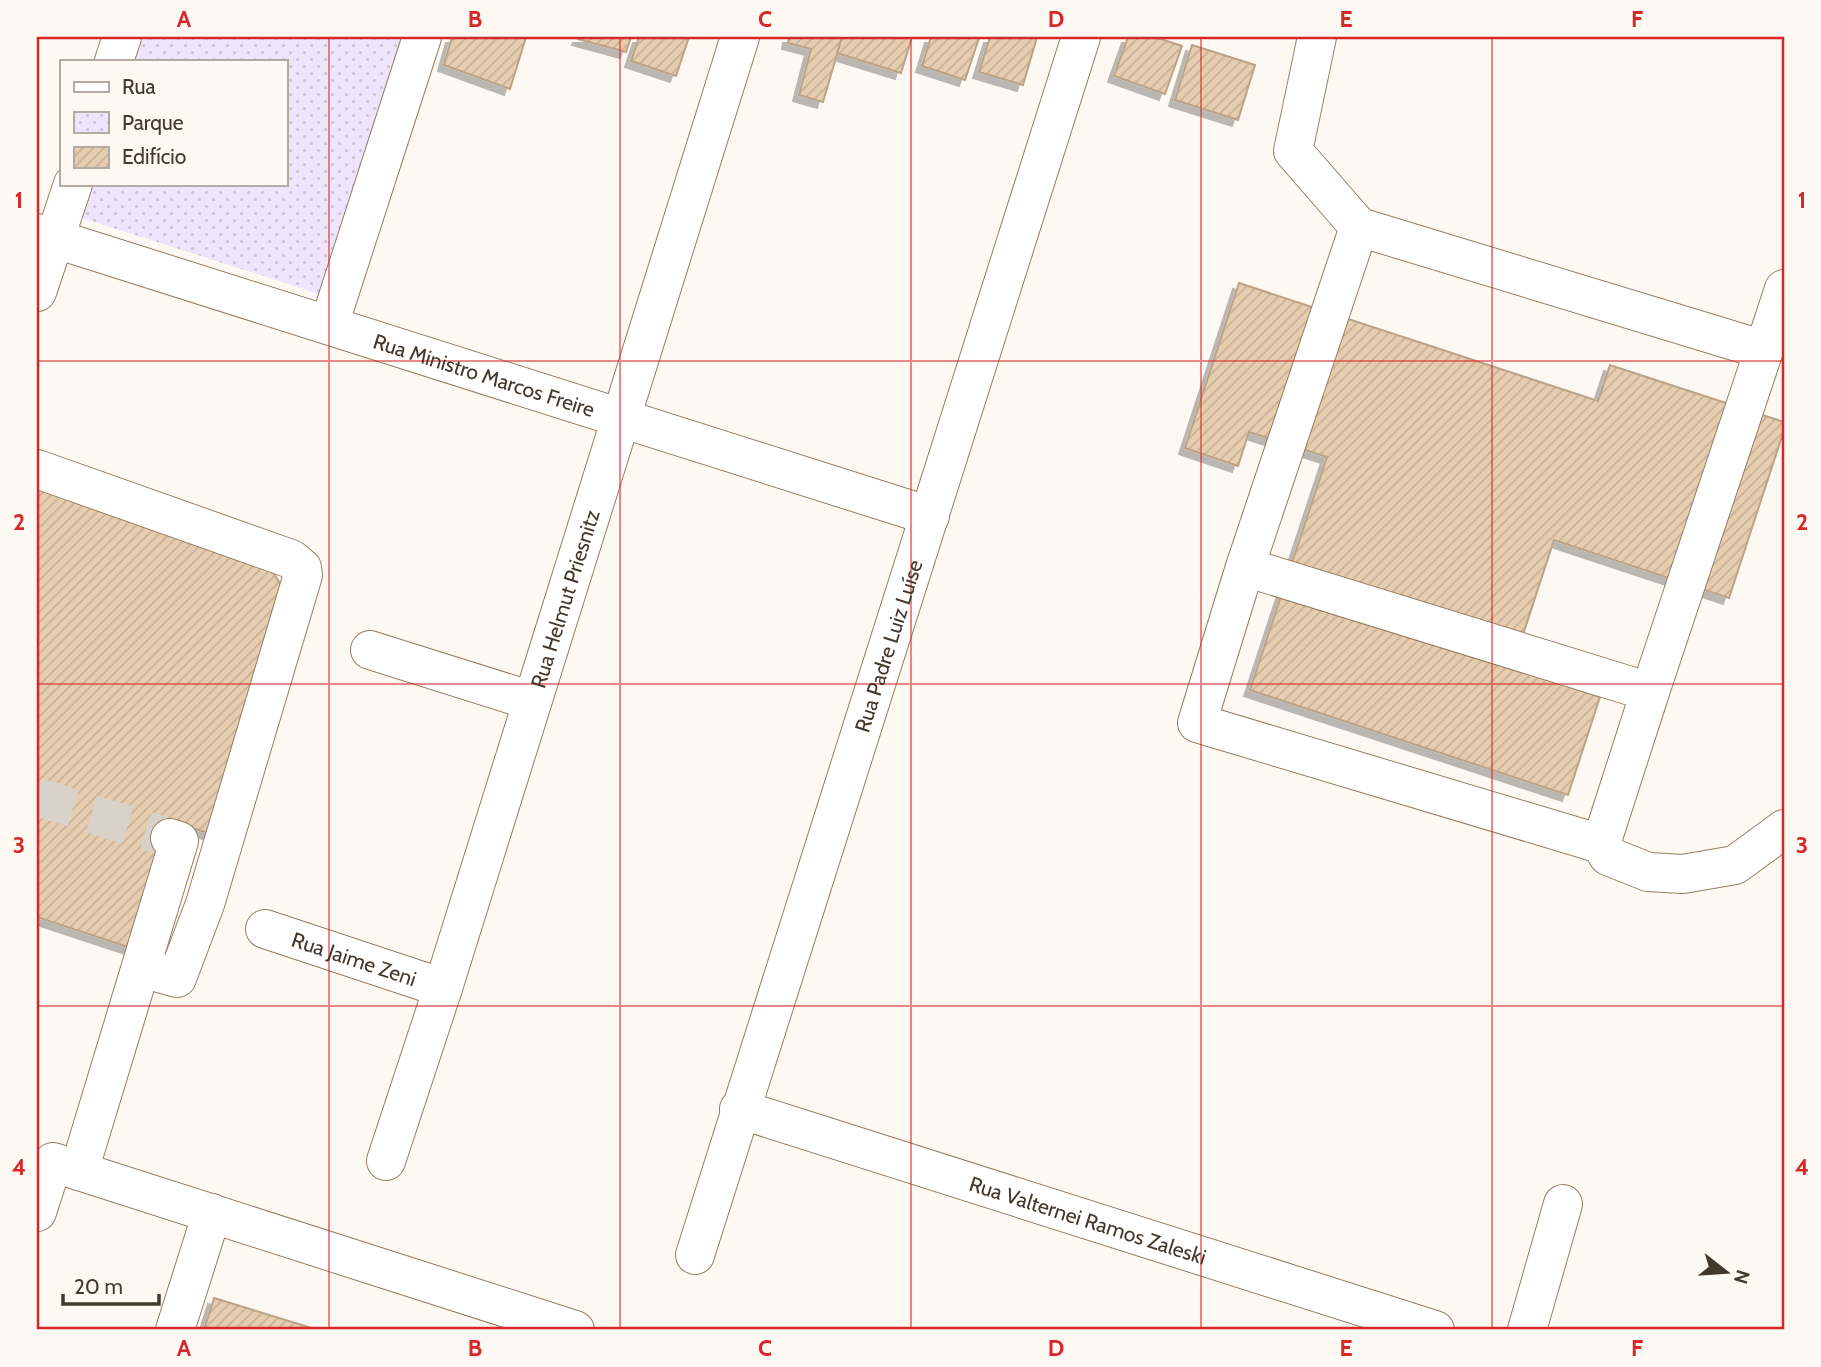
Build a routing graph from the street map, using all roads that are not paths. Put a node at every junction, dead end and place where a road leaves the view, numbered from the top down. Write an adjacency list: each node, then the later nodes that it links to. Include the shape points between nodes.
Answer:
1 (122, 37): 6 (street)
2 (422, 37): 12 (street)
3 (740, 37): 14 (street, Rua Helmut Priesnitz)
4 (1081, 37): 16 (street, Rua Padre Luiz Luíse)
5 (1317, 37): 8 (street, via 1293,151)
6 (114, 60)
7 (72, 186): 9 (street)
8 (1359, 227): 13 (street); 17 (street)
9 (46, 236): 10 (street); 12 (street, Rua Ministro Marcos Freire)
10 (37, 292)
11 (1783, 298): 13 (street)
12 (329, 325): 14 (street, Rua Ministro Marcos Freire)
13 (1764, 350): 19 (street)
14 (621, 419): 16 (street, Rua Ministro Marcos Freire); 20 (street, Rua Helmut Priesnitz)
15 (37, 468): 25 (street, via 291,559 302,568 205,904 177,978)
16 (930, 516): 27 (street, Rua Padre Luiz Luíse)
17 (1245, 567): 19 (street); 23 (street, via 1197,723)
18 (370, 650): 20 (street)
19 (1650, 692): 23 (street)
20 (532, 701): 26 (street, Rua Helmut Priesnitz)
21 (1784, 829): 23 (street, via 1735,865 1683,874 1648,872 1608,856)
22 (170, 838): 25 (street, via 179,841)
23 (1601, 844)
24 (265, 929): 26 (street, Rua Jaime Zeni)
25 (141, 968): 29 (street)
26 (443, 988): 28 (street, Rua Helmut Priesnitz)
27 (739, 1109): 33 (street, Rua Padre Luiz Luíse); 36 (street, Rua Valternei Ramos Zaleski)
28 (386, 1160)
29 (79, 1171): 31 (street, via 53,1162); 32 (street)
30 (1563, 1204): 37 (street)
31 (37, 1212)
32 (212, 1213): 34 (street); 35 (street)
33 (695, 1255)
34 (175, 1330)
35 (575, 1330)
36 (1435, 1330)
37 (1527, 1330)

